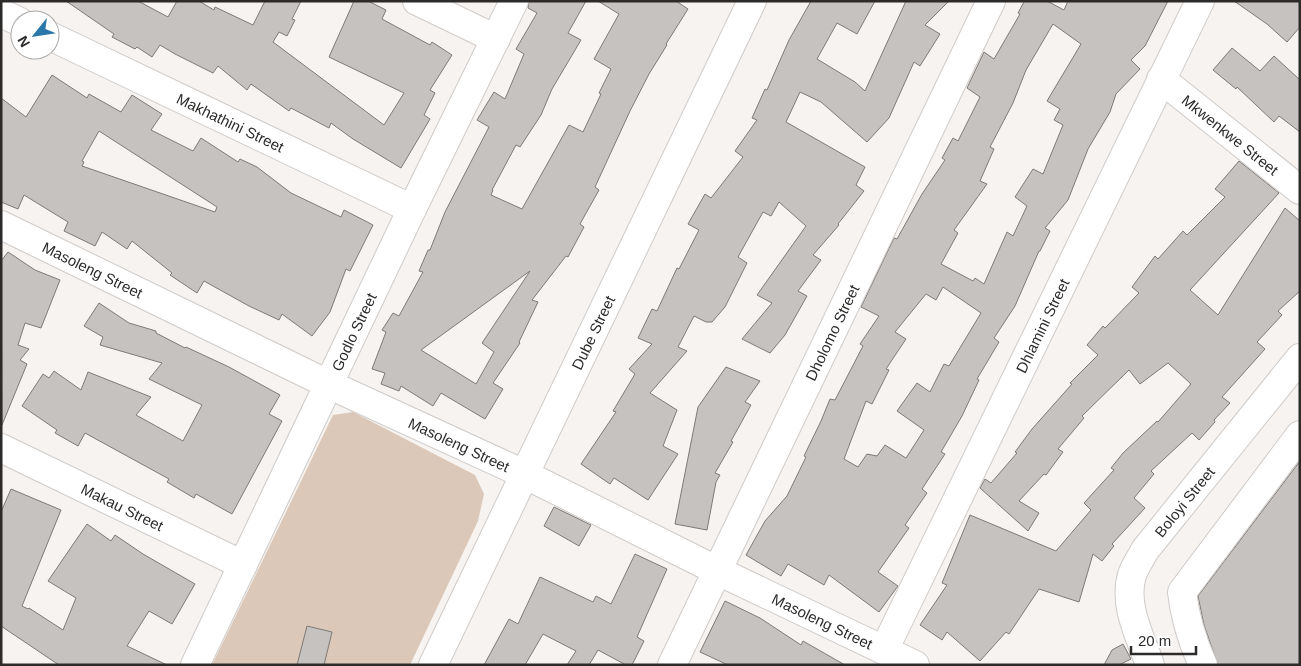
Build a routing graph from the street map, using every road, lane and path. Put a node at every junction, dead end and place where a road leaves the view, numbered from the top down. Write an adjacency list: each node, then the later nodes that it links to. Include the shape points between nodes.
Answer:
1 (417, 1): 6 (street)
2 (514, 1): 6 (street, Godlo Street)
3 (752, 1): 16 (street, Dube Street)
4 (991, 1): 18 (street, Dholomo Street)
5 (1200, 1): 8 (street, Dhlamini Street)
6 (496, 40): 10 (street, Godlo Street)
7 (60, 41): 10 (street, Makhathini Street)
8 (1161, 79): 9 (street, Mkwenkwe Street); 19 (street, Dhlamini Street)
9 (1300, 190)
10 (412, 209): 13 (street, Godlo Street)
11 (1, 225): 13 (street, Masoleng Street)
12 (1300, 358): 24 (street, Boloyi Street, via 1145,550 1133,572 1129,587 1130,604)
13 (328, 384): 16 (street, Masoleng Street); 17 (street, Godlo Street)
14 (1300, 435): 25 (street, via 1182,592 1187,625)
15 (1, 448): 17 (street, Makau Street)
16 (524, 474): 18 (street, Masoleng Street); 21 (street, Dube Street)
17 (243, 565): 20 (street, Godlo Street)
18 (718, 571): 19 (street, Masoleng Street); 22 (street, Dholomo Street)
19 (884, 650): 23 (street, Masoleng Street)
20 (194, 665)
21 (433, 665)
22 (672, 665)
23 (915, 665)
24 (1150, 665)
25 (1203, 665)

